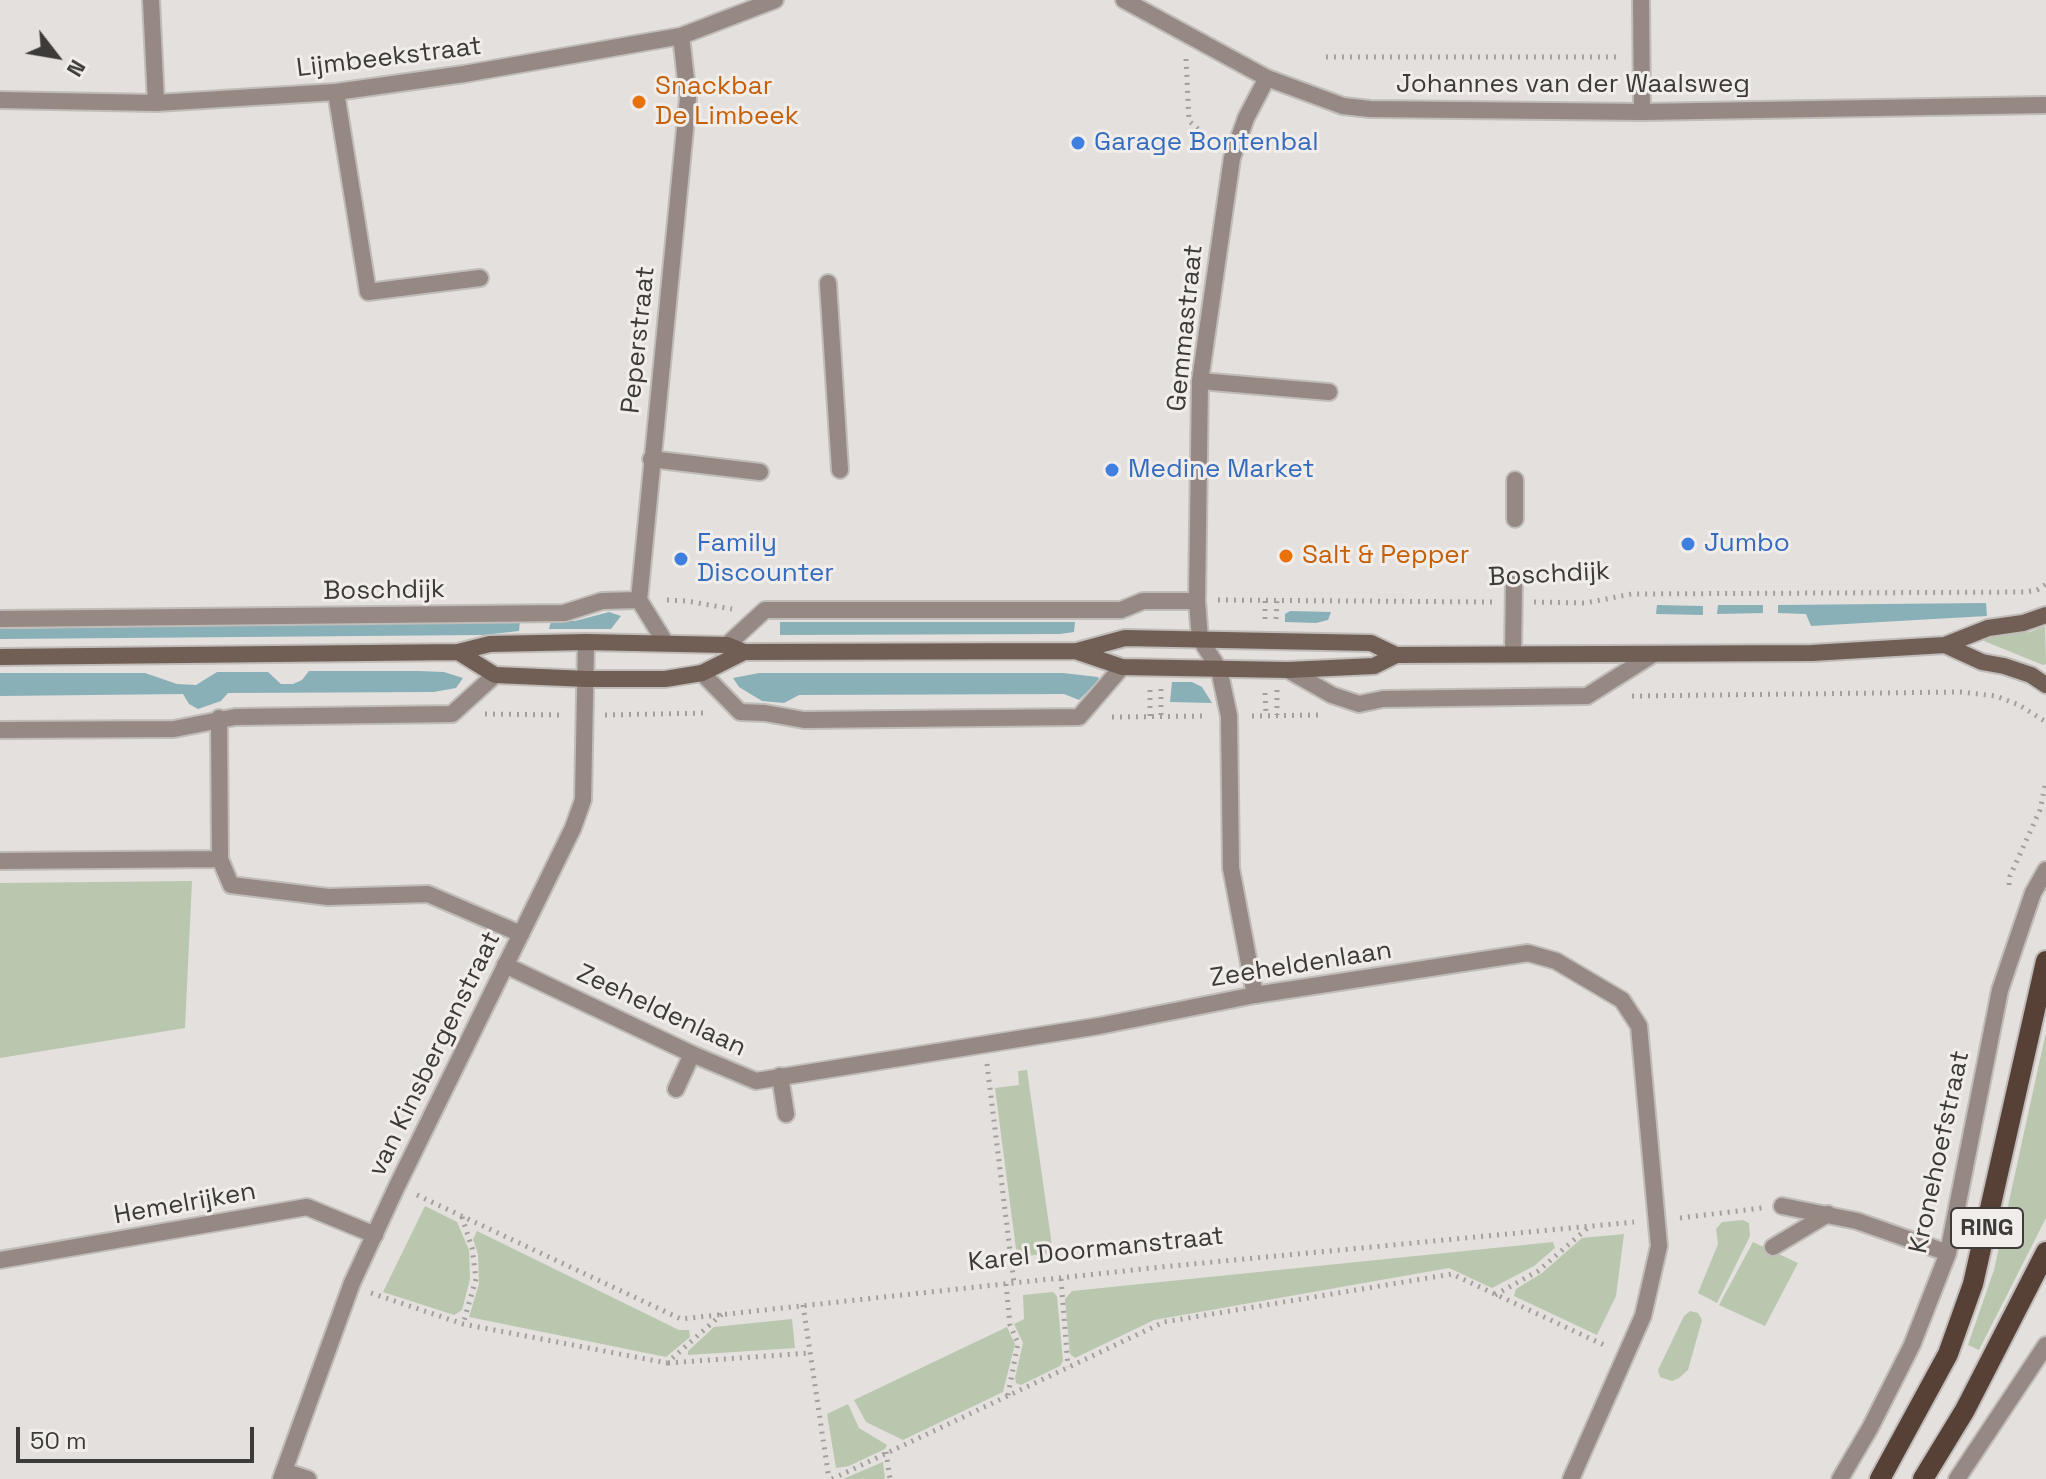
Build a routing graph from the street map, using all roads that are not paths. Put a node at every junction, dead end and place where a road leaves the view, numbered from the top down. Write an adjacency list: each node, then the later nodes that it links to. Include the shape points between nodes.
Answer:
1 (151, 0): 9 (street)
2 (775, 0): 5 (street, Lijmbeekstraat)
3 (1124, 0): 6 (street, Johannes van der Waalsweg)
4 (1641, 0): 11 (street)
5 (681, 36): 7 (street, Lijmbeekstraat); 16 (street, Peperstraat, via 688,98)
6 (1267, 78): 11 (street, Johannes van der Waalsweg, via 1343,106 1370,109); 14 (street, Gemmastraat, via 1232,158)
7 (336, 92): 9 (street, Lijmbeekstraat); 12 (street, via 368,292)
8 (0, 100): 9 (street, Lijmbeekstraat)
9 (156, 103)
10 (2046, 105): 11 (street, Johannes van der Waalsweg)
11 (1642, 112)
12 (480, 278)
13 (828, 283): 17 (street)
14 (1200, 381): 15 (street); 23 (street, Gemmastraat)
15 (1329, 392)
16 (651, 459): 18 (street); 22 (street, Peperstraat)
17 (840, 470)
18 (760, 472)
19 (1515, 480): 20 (street)
20 (1515, 519)
21 (1514, 580): 34 (street)
22 (639, 600): 25 (street, Boschdijk, via 602,601 564,613); 28 (street)
23 (1197, 601): 26 (street, Gemmastraat); 29 (street, via 1143,601 1121,610 765,610)
24 (2046, 615): 30 (main road, via 1988,628)
25 (0, 619)
26 (1200, 639): 31 (main road, via 1125,638); 35 (main road, via 1371,643); 39 (street)
27 (586, 642): 28 (main road); 32 (main road, via 490,644); 43 (street, van Kinsbergenstraat)
28 (665, 642): 29 (main road)
29 (727, 645): 33 (main road)
30 (1945, 645): 36 (main road); 44 (main road)
31 (1077, 651): 33 (main road); 38 (main road)
32 (458, 652): 37 (main road); 42 (main road)
33 (744, 652): 41 (main road)
34 (1513, 654): 35 (main road); 36 (main road)
35 (1396, 655): 40 (main road, via 1374,666)
36 (1652, 655): 40 (street, via 1587,696 1383,699 1359,704)
37 (0, 657)
38 (1122, 667): 39 (main road); 41 (street, via 1079,717 804,720 740,712)
39 (1219, 669): 40 (main road); 53 (street, via 1229,716 1231,868)
40 (1288, 670)
41 (702, 673): 43 (main road, via 665,679)
42 (495, 675): 43 (main road); 45 (street, via 452,714)
43 (587, 679): 50 (street, van Kinsbergenstraat, via 583,800)
44 (2046, 685)
45 (219, 718): 46 (street, via 174,729); 47 (street)
46 (0, 730)
47 (220, 859): 48 (street); 50 (street, via 231,885 328,897 428,894)
48 (0, 861)
49 (2046, 870): 63 (street, Kronehoefstraat, via 2000,990)
50 (521, 934): 52 (street, van Kinsbergenstraat)
51 (2046, 961): 70 (main road, RING, via 1973,1284 1948,1354)
52 (505, 965): 54 (street, Zeeheldenlaan); 60 (street, van Kinsbergenstraat)
53 (1255, 995): 55 (street, Zeeheldenlaan, via 1099,1026); 68 (street, Zeeheldenlaan, via 1528,953 1556,961 1622,1000 1639,1026 1659,1246 1643,1316)
54 (692, 1054): 55 (street, Zeeheldenlaan, via 756,1081); 56 (street)
55 (780, 1076): 57 (street)
56 (676, 1089)
57 (786, 1114)
58 (1782, 1206): 59 (street)
59 (1828, 1214): 61 (street); 63 (street)
60 (375, 1235): 64 (street, Hemelrijken, via 307,1207); 66 (street, van Kinsbergenstraat, via 352,1283)
61 (1773, 1247)
62 (2046, 1252): 71 (main road, RING, via 1965,1410)
63 (1948, 1253): 69 (street, Kronehoefstraat, via 1912,1345)
64 (0, 1260)
65 (2046, 1345): 72 (street)
66 (283, 1475): 67 (street)
67 (308, 1479)
68 (1571, 1479)
69 (1840, 1479)
70 (1880, 1479)
71 (1923, 1479)
72 (1957, 1479)

